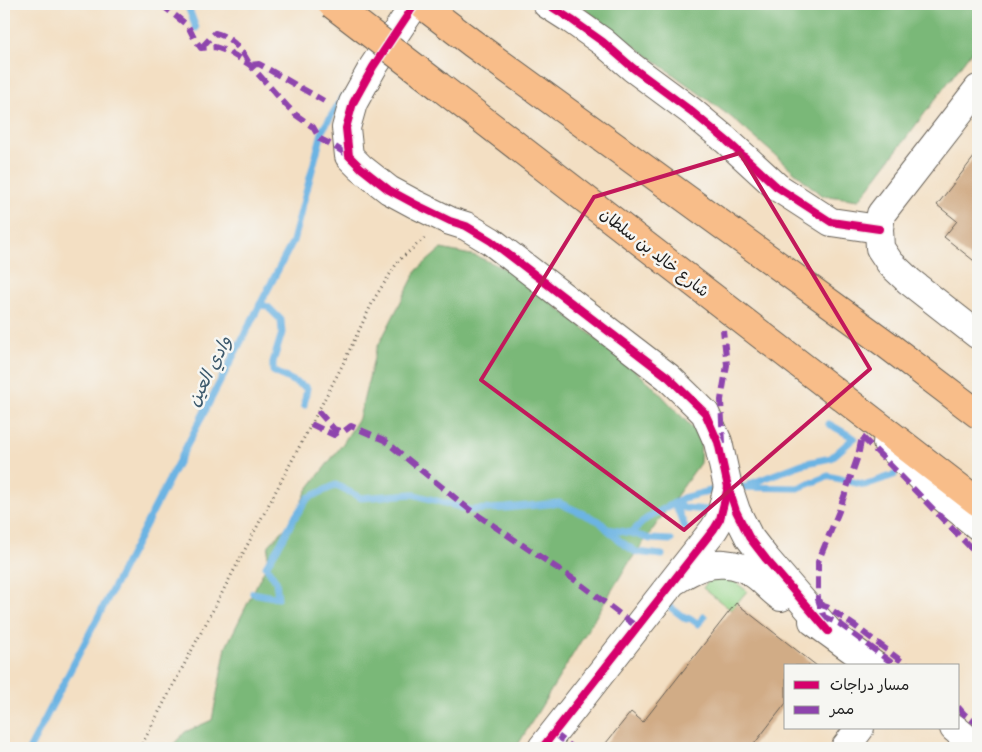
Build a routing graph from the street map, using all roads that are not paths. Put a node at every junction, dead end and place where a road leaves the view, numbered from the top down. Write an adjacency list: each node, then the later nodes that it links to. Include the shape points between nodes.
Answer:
1 (332, 4): 9 (main road, شارع خالِد بن سلطان, bridge)
2 (415, 4): 12 (street, via 353,103 346,128 349,156 389,190 491,241 668,377 705,413 718,442)
3 (421, 4): 8 (main road)
4 (547, 4): 6 (street, via 603,42 691,111 777,187 831,222)
5 (978, 89): 6 (street, via 881,214)
6 (879, 229): 7 (street, via 880,248 890,263)
7 (978, 335)
8 (886, 344): 10 (street, via 954,382); 11 (main road)
9 (840, 395): 13 (main road, شارع خالِد بن سلطان); 14 (street, via 932,489)
10 (978, 400)
11 (978, 414)
12 (728, 487): 15 (street, via 720,519); 16 (street, via 749,537)
13 (978, 502)
14 (978, 526)
15 (698, 550): 16 (street, via 719,539 731,540 752,548); 17 (street)
16 (766, 559): 18 (street)
17 (672, 583): 18 (street, via 702,566 742,566); 22 (street)
18 (828, 631): 19 (street)
19 (872, 664)
20 (858, 730): 23 (street)
21 (956, 730): 24 (street)
22 (542, 748)
23 (844, 748)
24 (978, 748)

